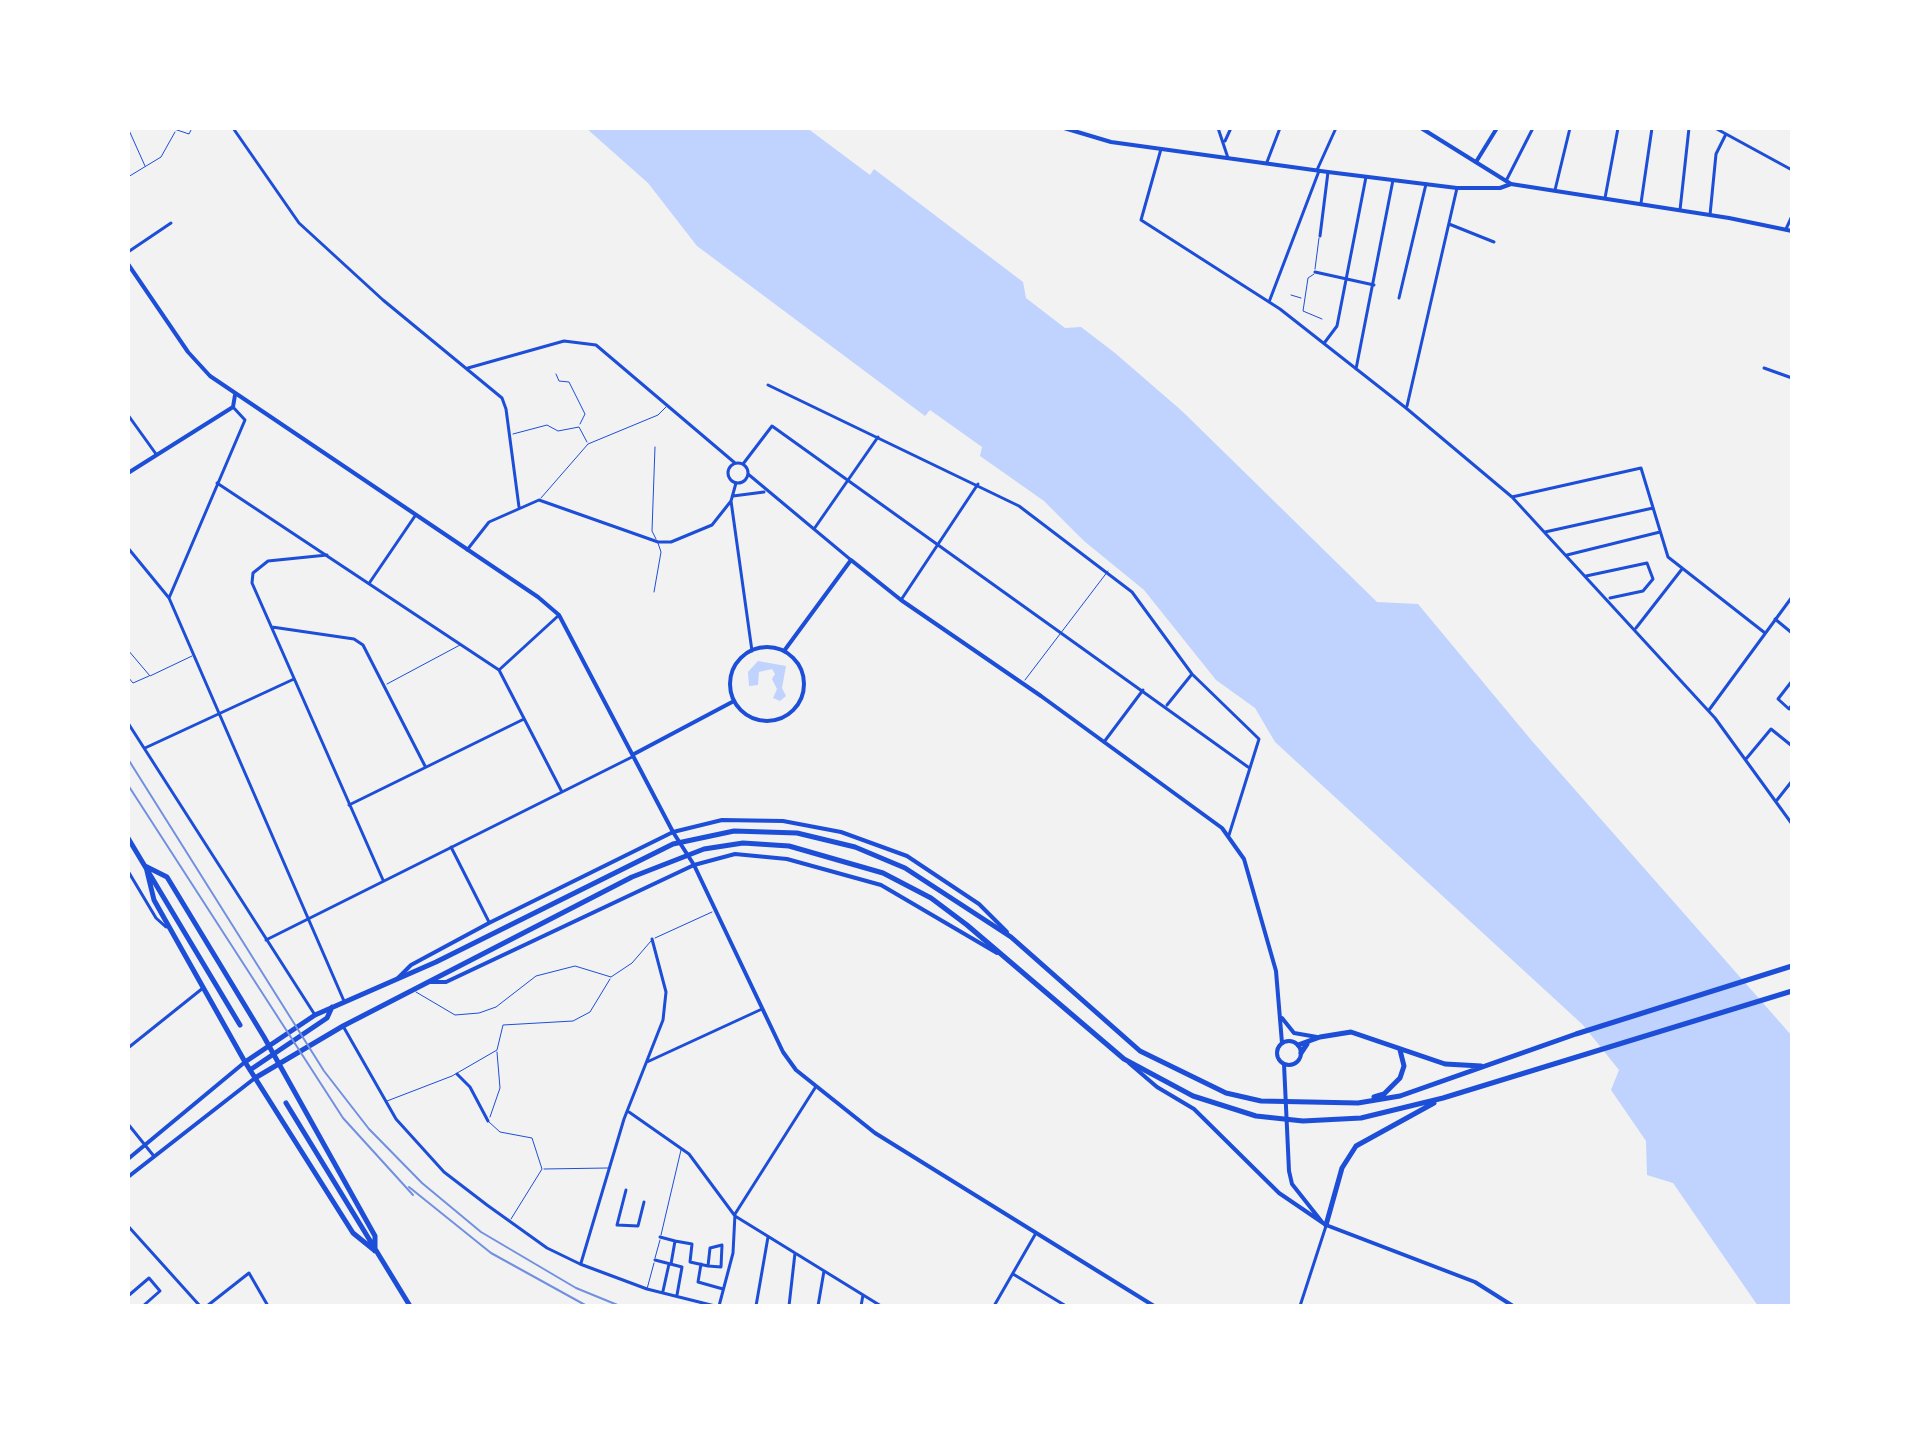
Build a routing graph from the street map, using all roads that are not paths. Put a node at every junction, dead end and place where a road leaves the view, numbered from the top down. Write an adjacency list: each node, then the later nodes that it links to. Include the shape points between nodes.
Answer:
1 (128, 128): 25 (lane)
2 (171, 128): 18 (lane)
3 (192, 128): 18 (lane, via 189,134)
4 (233, 128): 57 (street, via 299,223)
5 (1064, 128): 21 (main road)
6 (1218, 128): 20 (street)
7 (1231, 128): 20 (street)
8 (1280, 128): 23 (street)
9 (1336, 128): 27 (street)
10 (1421, 128): 24 (main road)
11 (1497, 128): 24 (main road)
12 (1533, 128): 32 (street)
13 (1570, 128): 35 (street)
14 (1618, 128): 36 (street)
15 (1652, 128): 37 (street)
16 (1689, 128): 38 (street)
17 (1715, 128): 19 (street)
18 (175, 132): 25 (lane, via 161,157)
19 (1726, 134): 26 (street); 39 (street, via 1716,154)
20 (1225, 141): 22 (street)
21 (1161, 149): 22 (main road); 54 (street, via 1141,220)
22 (1228, 158): 23 (main road)
23 (1267, 162): 27 (main road)
24 (1476, 162): 32 (main road)
25 (146, 166): 29 (lane)
26 (1791, 169)
27 (1318, 170): 28 (main road); 54 (street)
28 (1328, 172): 30 (main road); 44 (street)
29 (128, 177)
30 (1366, 177): 31 (main road); 49 (street)
31 (1393, 180): 33 (main road); 50 (street)
32 (1509, 182): 34 (main road, via 1500,188); 35 (main road)
33 (1426, 184): 34 (main road); 53 (street)
34 (1457, 188): 42 (street)
35 (1555, 190): 36 (main road)
36 (1605, 198): 37 (main road)
37 (1641, 204): 38 (main road)
38 (1680, 210): 39 (main road)
39 (1710, 215): 43 (main road)
40 (1792, 216): 43 (street)
41 (171, 223): 46 (street)
42 (1449, 224): 45 (street); 66 (street)
43 (1789, 230)
44 (1320, 236): 48 (lane)
45 (1494, 242)
46 (128, 252)
47 (128, 264): 63 (main road, via 188,352)
48 (1315, 272): 49 (street); 52 (lane, via 1308,278)
49 (1346, 279): 50 (street); 56 (street, via 1337,326)
50 (1374, 285): 59 (street)
51 (1291, 295): 52 (lane)
52 (1304, 298): 55 (lane, via 1303,311)
53 (1399, 298)
54 (1269, 302): 56 (street)
55 (1322, 319)
56 (1325, 344): 59 (street)
57 (468, 368): 64 (street, via 578,341 596,345); 69 (street, via 502,398)
58 (1764, 368): 61 (street)
59 (1356, 369): 66 (street)
60 (556, 374): 68 (lane, via 559,381 569,382 585,414)
61 (1792, 378)
62 (768, 385): 70 (street)
63 (235, 395): 65 (main road); 89 (main road)
64 (668, 403): 71 (lane, via 658,415); 74 (street)
65 (233, 407): 73 (main road); 79 (street, via 245,420)
66 (1406, 408): 84 (street)
67 (128, 415): 73 (street)
68 (579, 427): 69 (lane, via 558,431 547,425); 71 (lane)
69 (510, 435): 87 (street)
70 (878, 436): 78 (street); 81 (street)
71 (588, 444): 85 (lane)
72 (655, 447): 93 (lane, via 652,531)
73 (156, 454): 76 (main road)
74 (735, 463): 75 (street); 80 (street, via 728,473)
75 (743, 464): 77 (street); 78 (street, via 772,426)
76 (128, 473)
77 (748, 474): 80 (street); 82 (street)
78 (850, 479): 90 (street); 94 (street)
79 (217, 483): 97 (street); 105 (street)
80 (736, 483): 83 (street)
81 (978, 484): 94 (street); 101 (street, via 1019,506)
82 (767, 491): 83 (street); 90 (street)
83 (733, 496): 86 (street)
84 (1512, 497): 88 (street, via 1641,468); 91 (street)
85 (539, 500): 87 (street); 93 (street)
86 (731, 501): 93 (street, via 712,525); 118 (street)
87 (519, 507): 96 (street, via 489,522)
88 (1653, 508): 91 (street); 92 (street)
89 (416, 514): 96 (main road); 103 (street)
90 (814, 529): 99 (street)
91 (1545, 532): 98 (street)
92 (1660, 532): 98 (street); 100 (street, via 1668,557)
93 (658, 542): 104 (lane)
94 (939, 545): 108 (street); 113 (street)
95 (128, 548): 105 (street)
96 (467, 550): 109 (main road)
97 (327, 555): 103 (street); 111 (street, via 268,561 253,573 255,594)
98 (1566, 555): 102 (street)
99 (851, 560): 108 (main road); 119 (main road)
100 (1682, 569): 112 (street); 114 (street)
101 (1108, 571): 113 (lane); 122 (street, via 1132,592)
102 (1586, 576): 106 (street); 106 (street, via 1647,563 1653,579 1643,591)
103 (370, 582): 116 (street)
104 (654, 592)
105 (169, 598): 120 (street)
106 (1608, 599): 112 (street)
107 (1791, 599): 110 (street)
108 (901, 600): 127 (main road)
109 (559, 615): 121 (street); 140 (main road)
110 (1775, 619): 114 (street); 115 (street)
111 (272, 627): 125 (street); 128 (street, via 354,639 363,645)
112 (1636, 628): 133 (street)
113 (1060, 633): 127 (lane); 129 (street)
114 (1765, 633): 133 (street)
115 (1792, 633)
116 (461, 645): 121 (street); 128 (lane)
117 (128, 650): 123 (lane)
118 (752, 651): 119 (main road); 130 (main road, via 732,672)
119 (784, 651): 130 (main road, via 803,678 796,707 779,720 763,721 748,717)
120 (192, 656): 123 (lane); 134 (street)
121 (499, 670): 135 (street)
122 (1192, 674): 132 (street); 143 (street, via 1259,739)
123 (150, 676): 124 (lane, via 133,683)
124 (128, 677)
125 (294, 679): 134 (street); 147 (street)
126 (1792, 681): 131 (street, via 1778,699 1789,709)
127 (1023, 683): 137 (main road)
128 (385, 686): 142 (street)
129 (1143, 690): 132 (street); 137 (street)
130 (734, 701): 140 (main road)
131 (1792, 705)
132 (1167, 706): 143 (street)
133 (1708, 711): 141 (street)
134 (216, 713): 139 (street); 158 (street)
135 (524, 719): 142 (street); 145 (street)
136 (128, 723): 139 (street)
137 (1104, 742): 150 (main road)
138 (1792, 746): 141 (street, via 1771,729)
139 (145, 748): 163 (street)
140 (634, 754): 145 (street); 149 (main road)
141 (1746, 759): 146 (street)
142 (425, 766): 147 (street)
143 (1248, 767): 150 (street)
144 (1792, 781): 146 (street)
145 (562, 792): 152 (street)
146 (1777, 800): 148 (street)
147 (349, 805): 156 (street)
148 (1792, 824)
149 (673, 832): 153 (main road); 159 (main road); 161 (main road, via 722,820 783,821 841,832 907,856 979,904)
150 (1229, 835): 176 (main road, via 1244,859 1276,971)
151 (128, 838): 154 (main road)
152 (451, 847): 156 (street); 159 (street)
153 (694, 865): 157 (main road); 164 (main road, via 735,854 834,870 881,885); 168 (main road, via 446,982)
154 (145, 866): 160 (main road, via 154,900); 177 (main road); 183 (main road, via 167,877)
155 (128, 871): 160 (street, via 156,918)
156 (383, 880): 158 (street)
157 (717, 911): 162 (lane); 174 (main road)
158 (306, 917): 163 (street); 172 (street)
159 (489, 923): 167 (main road, via 411,965)
160 (171, 930): 169 (main road)
161 (1011, 937): 167 (main road, via 905,868 855,847 797,833 734,831 673,844); 205 (main road, via 1140,1051 1200,1082 1261,1101)
162 (652, 939): 166 (lane, via 632,963); 193 (street, via 666,992 663,1020)
163 (266, 940): 175 (street)
164 (1002, 956): 168 (main road, via 931,898 883,873 789,846 743,843 671,859); 190 (main road)
165 (1792, 966): 191 (main road)
166 (611, 977): 170 (lane, via 575,966 536,976 496,1007 455,1015); 187 (lane, via 590,1012 573,1021 503,1025)
167 (395, 980): 172 (main road)
168 (429, 982): 170 (main road)
169 (204, 987): 185 (street); 192 (main road)
170 (414, 990): 178 (main road)
171 (1792, 991): 202 (main road)
172 (344, 1001): 173 (main road)
173 (333, 1006): 175 (main road); 188 (main road, via 327,1018)
174 (762, 1009): 193 (street); 201 (main road, via 783,1052)
175 (315, 1015): 183 (main road)
176 (1281, 1018): 179 (main road); 180 (main road, via 1294,1033)
177 (240, 1025)
178 (343, 1026): 195 (main road); 203 (street)
179 (1283, 1028): 181 (main road); 182 (main road)
180 (1317, 1038): 184 (main road); 186 (main road, via 1351,1032); 189 (main road)
181 (1292, 1041): 182 (main road); 184 (main road)
182 (1282, 1043): 196 (main road, via 1277,1053)
183 (268, 1045): 188 (main road); 192 (main road)
184 (1298, 1045): 189 (main road)
185 (128, 1048)
186 (1399, 1049): 191 (main road, via 1459,1067); 205 (main road, via 1404,1066 1400,1078 1384,1094)
187 (497, 1050): 198 (lane); 207 (lane, via 500,1088)
188 (272, 1053): 195 (main road); 197 (main road)
189 (1301, 1053): 194 (main road)
190 (1124, 1059): 202 (main road, via 1193,1096 1256,1116 1303,1121 1361,1118); 220 (main road, via 1194,1109 1279,1193)
191 (1505, 1060): 205 (main road, via 1412,1092)
192 (245, 1062): 197 (main road); 209 (main road)
193 (647, 1062): 206 (street)
194 (1295, 1063): 196 (main road); 199 (main road)
195 (278, 1064): 200 (main road); 226 (main road, via 375,1236)
196 (1284, 1064): 199 (main road)
197 (250, 1070): 200 (main road)
198 (457, 1074): 203 (lane); 207 (street)
199 (1287, 1075): 220 (main road, via 1292,1184)
200 (255, 1078): 211 (main road); 226 (main road, via 353,1233)
201 (815, 1088): 218 (street); 222 (main road, via 875,1133)
202 (1443, 1098): 220 (main road, via 1356,1146 1342,1168)
203 (386, 1102): 219 (street, via 444,1172)
204 (286, 1103): 226 (main road)
205 (1358, 1103)
206 (629, 1112): 210 (street); 213 (street)
207 (488, 1121): 214 (lane, via 500,1132 532,1138)
208 (128, 1124): 209 (street)
209 (145, 1145): 211 (street); 212 (main road)
210 (682, 1148): 218 (street); 223 (lane)
211 (154, 1156): 215 (main road)
212 (128, 1159)
213 (608, 1168): 214 (lane); 229 (street)
214 (542, 1169): 219 (lane)
215 (128, 1177)
216 (626, 1190): 217 (street, via 617,1225 638,1226)
217 (644, 1202)
218 (735, 1216): 224 (street); 236 (street)
219 (510, 1222): 229 (street)
220 (1324, 1224): 255 (street); 256 (main road, via 1475,1282)
221 (128, 1226): 242 (street)
222 (1036, 1233): 234 (street); 254 (main road)
223 (660, 1237): 225 (street); 228 (lane)
224 (768, 1237): 227 (street); 247 (street)
225 (675, 1241): 230 (street); 231 (street, via 692,1244 690,1262)
226 (375, 1251): 245 (main road)
227 (795, 1253): 233 (street); 248 (street)
228 (655, 1260): 230 (street); 235 (lane)
229 (580, 1264): 235 (street)
230 (670, 1264): 237 (street); 240 (street, via 682,1267)
231 (701, 1264): 232 (street); 236 (street, via 698,1282)
232 (708, 1266): 232 (street, via 710,1248 722,1245 721,1267)
233 (824, 1271): 238 (street); 249 (street)
234 (1013, 1274): 252 (street); 253 (street)
235 (647, 1289): 237 (street)
236 (724, 1289): 246 (street)
237 (662, 1293): 240 (street)
238 (863, 1295): 250 (street); 251 (street)
239 (128, 1296): 241 (street, via 149,1278 160,1291)
240 (677, 1296): 246 (street)
241 (143, 1306)
242 (200, 1306)
243 (207, 1306): 244 (street, via 249,1273)
244 (268, 1306)
245 (410, 1306)
246 (717, 1306)
247 (756, 1306)
248 (789, 1306)
249 (818, 1306)
250 (861, 1306)
251 (881, 1306)
252 (994, 1306)
253 (1066, 1306)
254 (1154, 1306)
255 (1300, 1306)
256 (1513, 1306)

